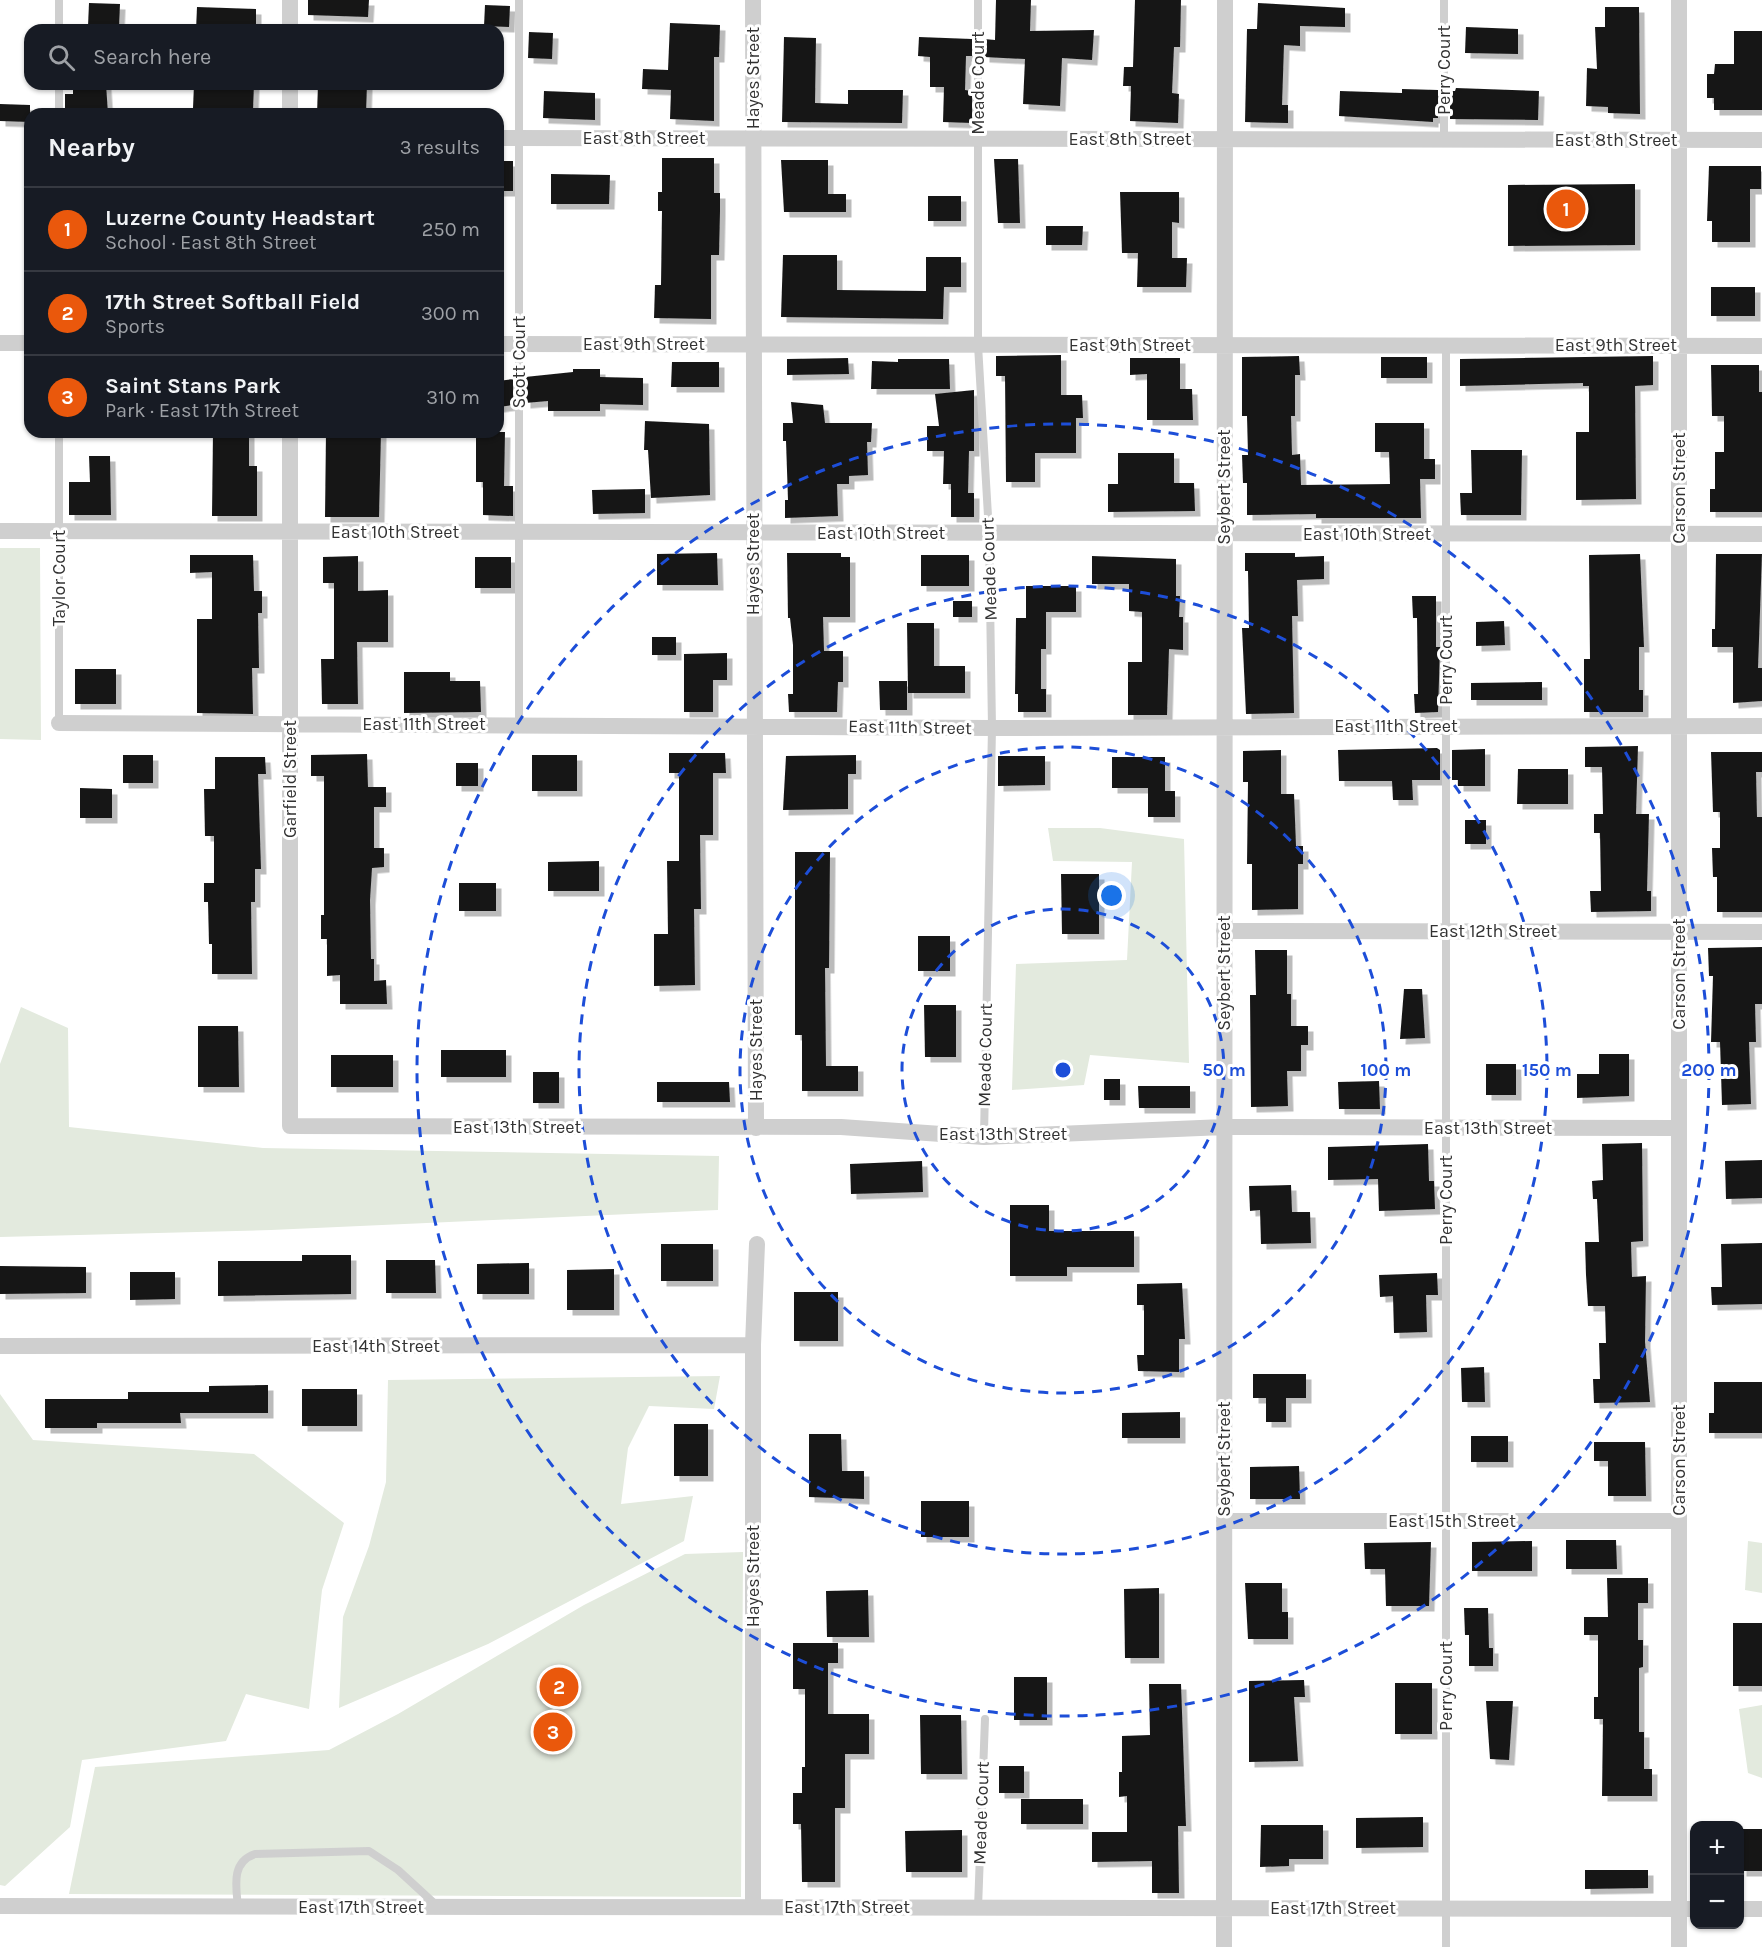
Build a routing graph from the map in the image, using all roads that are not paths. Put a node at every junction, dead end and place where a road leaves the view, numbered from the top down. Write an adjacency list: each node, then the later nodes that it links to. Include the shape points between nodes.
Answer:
1 (59, 0): 9 (lane)
2 (290, 0): 10 (street)
3 (519, 0): 16 (lane, Scott Court)
4 (753, 0): 17 (street, Hayes Street)
5 (978, 0): 18 (lane, Meade Court)
6 (1224, 0): 19 (street, Seybert Street)
7 (1444, 0): 20 (lane, Perry Court)
8 (1679, 0): 21 (street, Carson Street)
9 (59, 24)
10 (290, 24)
11 (59, 90): 13 (lane)
12 (290, 90): 14 (street)
13 (59, 108)
14 (290, 108)
15 (504, 138): 16 (street, East 8th Street)
16 (519, 138): 17 (street, East 8th Street); 26 (lane, Scott Court)
17 (753, 138): 18 (street, East 8th Street); 27 (street, Hayes Street)
18 (978, 139): 19 (street, East 8th Street); 28 (lane, Meade Court)
19 (1224, 139): 20 (street, East 8th Street); 29 (street, Seybert Street)
20 (1444, 140): 21 (street, East 8th Street)
21 (1679, 140): 22 (street, East 8th Street); 31 (street, Carson Street)
22 (1762, 140)
23 (0, 343): 24 (street)
24 (24, 343)
25 (504, 344): 26 (street, East 9th Street)
26 (519, 344): 27 (street, East 9th Street); 38 (lane, Scott Court)
27 (753, 344): 28 (street, East 9th Street); 39 (street, Hayes Street)
28 (978, 345): 29 (street, East 9th Street); 40 (lane, Meade Court)
29 (1224, 345): 30 (street, East 9th Street); 41 (street, Seybert Street)
30 (1446, 345): 31 (street, East 9th Street); 42 (lane, Perry Court)
31 (1679, 345): 32 (street, East 9th Street); 43 (street, Carson Street)
32 (1762, 346)
33 (59, 438): 36 (lane, Taylor Court)
34 (291, 438): 37 (street, Garfield Street)
35 (0, 531): 36 (street, East 10th Street)
36 (59, 531): 37 (street, East 10th Street); 45 (lane, Taylor Court)
37 (290, 532): 38 (street, East 10th Street); 46 (street, Garfield Street)
38 (519, 532): 39 (street, East 10th Street); 47 (lane, Scott Court)
39 (753, 532): 40 (street, East 10th Street); 48 (street, Hayes Street)
40 (989, 533): 41 (street, East 10th Street); 53 (lane, Meade Court)
41 (1224, 533): 42 (street, East 10th Street); 49 (street, Seybert Street)
42 (1446, 534): 43 (street, East 10th Street); 50 (lane, Perry Court)
43 (1679, 534): 44 (street, East 10th Street); 51 (street, Carson Street)
44 (1762, 534)
45 (59, 723): 46 (street, East 11th Street)
46 (290, 724): 47 (street, East 11th Street); 58 (street, Garfield Street)
47 (519, 724): 48 (street, East 11th Street)
48 (753, 725): 53 (street, East 11th Street); 60 (street, Hayes Street)
49 (1224, 725): 50 (street, East 11th Street); 53 (street, East 11th Street); 54 (street, Seybert Street)
50 (1446, 726): 51 (street, East 11th Street); 55 (lane, Perry Court)
51 (1679, 726): 52 (street, East 11th Street); 56 (street, Carson Street)
52 (1762, 726)
53 (992, 728): 63 (lane, Meade Court)
54 (1224, 931): 55 (street, East 12th Street); 59 (street, Seybert Street)
55 (1446, 931): 56 (street, East 12th Street); 61 (lane, Perry Court)
56 (1679, 932): 57 (street, East 12th Street); 62 (street, Carson Street)
57 (1762, 932)
58 (290, 1126): 60 (street, East 13th Street)
59 (1224, 1127): 61 (street, East 13th Street); 63 (street, East 13th Street); 67 (street, Seybert Street)
60 (756, 1128): 63 (street, East 13th Street, via 841,1127)
61 (1446, 1128): 62 (street, East 13th Street); 68 (lane, Perry Court)
62 (1679, 1128): 69 (street, Carson Street)
63 (984, 1137)
64 (758, 1244): 65 (street, Hayes Street)
65 (753, 1345): 66 (street, East 14th Street); 74 (street, Hayes Street)
66 (0, 1346)
67 (1224, 1521): 68 (street, East 15th Street); 76 (street, Seybert Street)
68 (1446, 1521): 69 (street, East 15th Street); 77 (lane, Perry Court)
69 (1679, 1521): 78 (street, Carson Street)
70 (985, 1719): 75 (lane, Meade Court)
71 (0, 1906): 72 (street, East 17th Street)
72 (238, 1907): 73 (street, East 17th Street); 73 (lane, via 238,1869 246,1857 364,1851 398,1870)
73 (437, 1907): 74 (street, East 17th Street)
74 (753, 1907): 75 (street, East 17th Street)
75 (978, 1908): 76 (street, East 17th Street)
76 (1224, 1908): 77 (street, East 17th Street); 81 (street, Seybert Street)
77 (1446, 1909): 78 (street, East 17th Street); 82 (lane, Perry Court)
78 (1687, 1909): 83 (street, Carson Street)
79 (1744, 1909): 80 (street)
80 (1762, 1909)
81 (1224, 1947)
82 (1446, 1947)
83 (1679, 1947)

